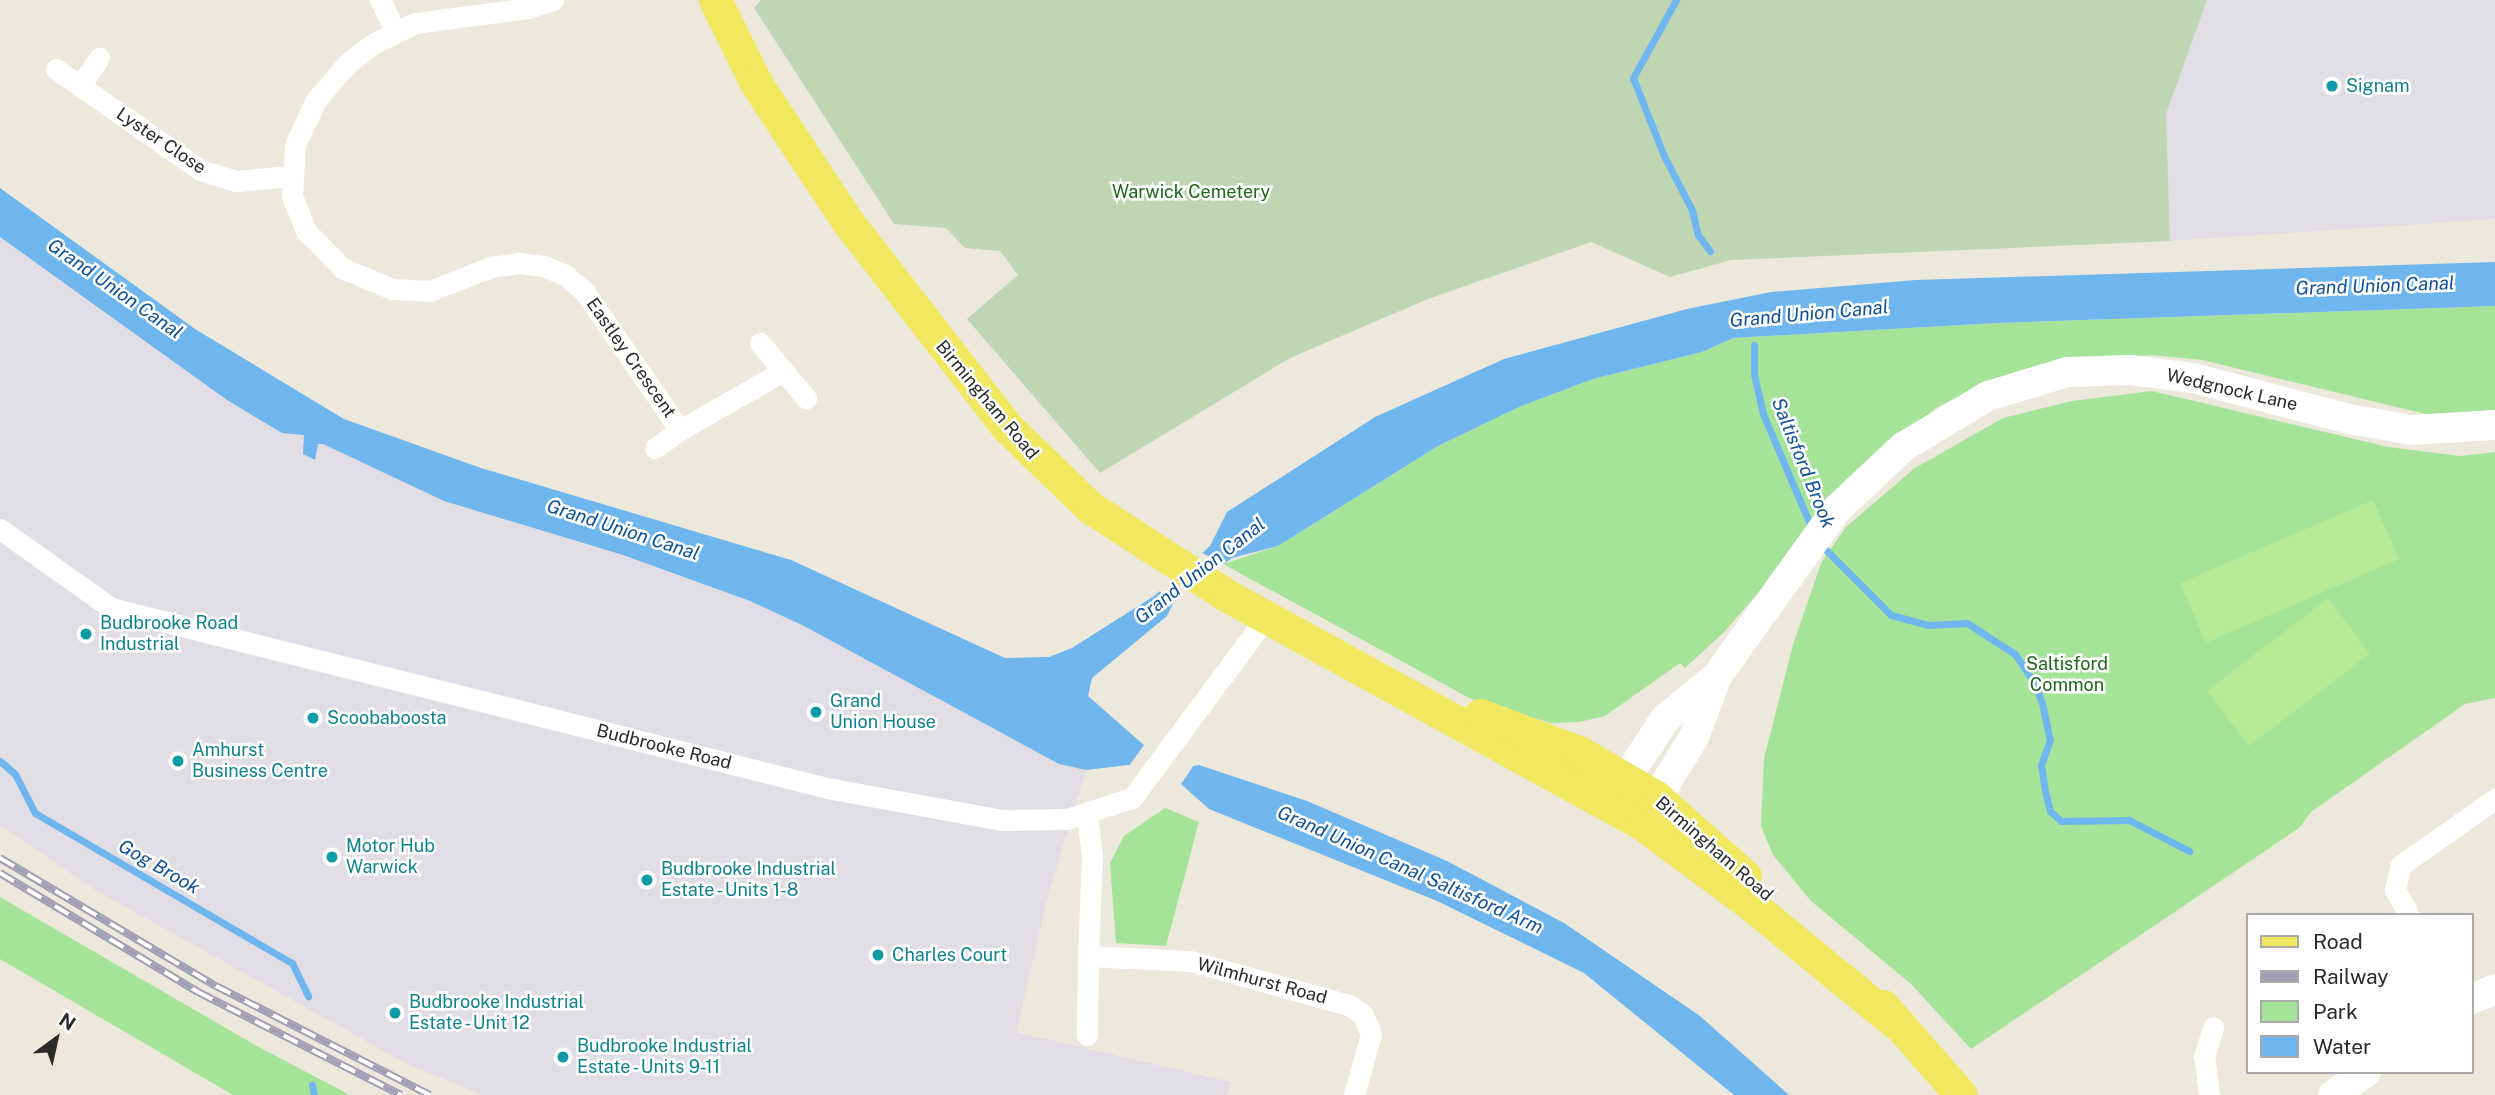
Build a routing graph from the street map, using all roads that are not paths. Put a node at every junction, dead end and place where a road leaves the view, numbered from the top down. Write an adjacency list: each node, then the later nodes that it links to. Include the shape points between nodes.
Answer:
1 (380, 0): 4 (street)
2 (553, 0): 4 (street, Eastley Crescent, via 517,10 437,18)
3 (715, 0): 16 (main road, Birmingham Road, via 744,63 815,175 947,355 1040,462 1153,552)
4 (395, 31): 8 (street, Eastley Crescent, via 348,63 316,100 300,129)
5 (99, 58): 7 (street)
6 (56, 69): 7 (street, Lyster Close)
7 (80, 86): 8 (street, Lyster Close, via 200,170 236,181)
8 (290, 176): 13 (street, Eastley Crescent, via 297,214 318,247 342,268 372,283 430,291 491,267 519,263 544,266 575,282)
9 (760, 343): 10 (street)
10 (783, 371): 11 (street); 13 (street, Eastley Crescent)
11 (806, 398)
12 (2495, 425): 17 (street, Wedgnock Lane, via 2411,430 2349,419 2182,376 2130,370 2067,373 1988,396 1925,431 1858,485)
13 (680, 430): 14 (street, Eastley Crescent)
14 (655, 448)
15 (0, 529): 21 (street, Budbrooke Road, via 111,608 827,788 1001,820)
16 (1267, 616): 18 (main road, Birmingham Road, via 1380,677 1581,752); 21 (street, Budbrooke Road, via 1144,785 1132,798)
17 (1717, 676): 18 (street, Wedgnock Lane, via 1665,719); 20 (street, Wedgnock Lane, via 1694,737)
18 (1617, 792): 20 (main road, Birmingham Road)
19 (2495, 799): 22 (street, via 2401,865 2395,890)
20 (1649, 810): 30 (main road, Birmingham Road, via 1860,978)
21 (1087, 815): 23 (street, via 1092,856)
22 (2408, 913)
23 (1088, 956): 27 (street); 29 (street, Wilmhurst Road, via 1201,963 1356,1009 1367,1021 1370,1034)
24 (2495, 989): 25 (street)
25 (2474, 998)
26 (2213, 1027): 31 (street, via 2204,1057)
27 (1087, 1035)
28 (2363, 1074): 32 (street)
29 (1354, 1095)
30 (1961, 1095)
31 (2209, 1095)
32 (2333, 1095)

